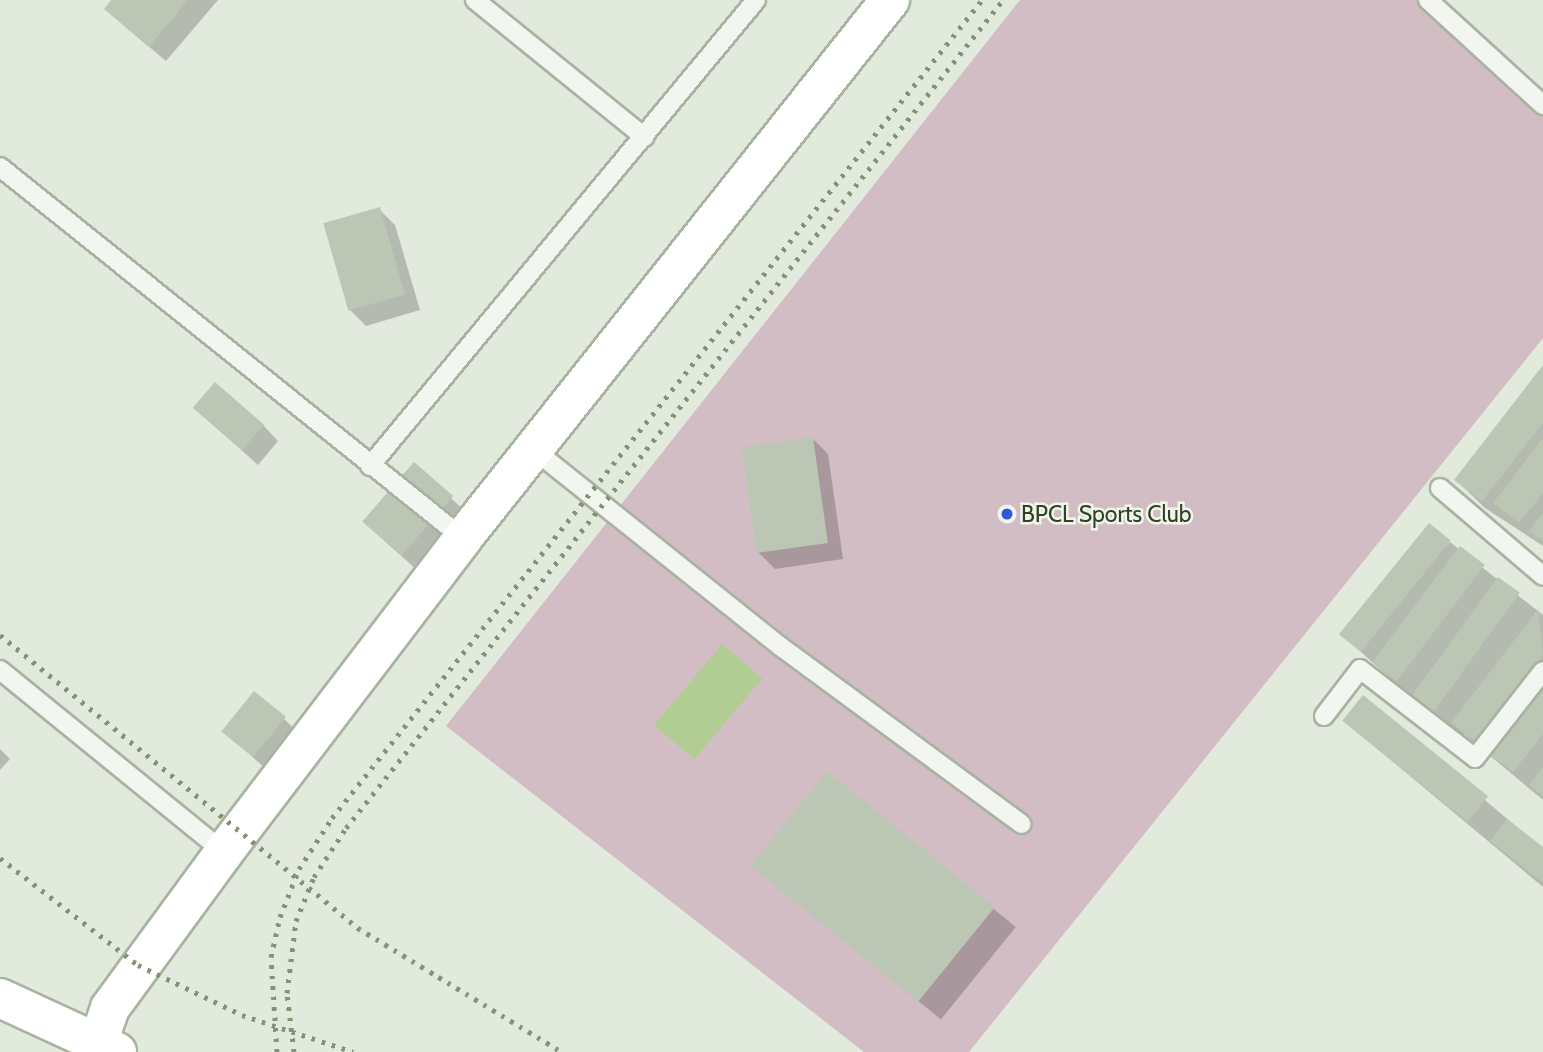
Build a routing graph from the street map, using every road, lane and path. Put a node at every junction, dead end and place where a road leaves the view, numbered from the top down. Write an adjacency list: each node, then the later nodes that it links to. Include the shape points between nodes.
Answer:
1 (475, 0): 6 (lane)
2 (756, 0): 6 (lane)
3 (890, 0): 8 (main road)
4 (1428, 0): 5 (lane)
5 (1543, 104)
6 (644, 137): 9 (lane)
7 (0, 167): 9 (lane)
8 (533, 449): 11 (main road); 16 (lane, via 780,646)
9 (370, 466): 11 (lane)
10 (1440, 488): 12 (lane)
11 (463, 538): 17 (main road)
12 (1543, 576)
13 (0, 670): 17 (lane)
14 (1543, 671): 15 (lane, via 1475,758 1360,669)
15 (1324, 716)
16 (1021, 824)
17 (224, 852): 19 (main road, via 110,1008)
18 (0, 998): 19 (main road)
19 (106, 1050)

